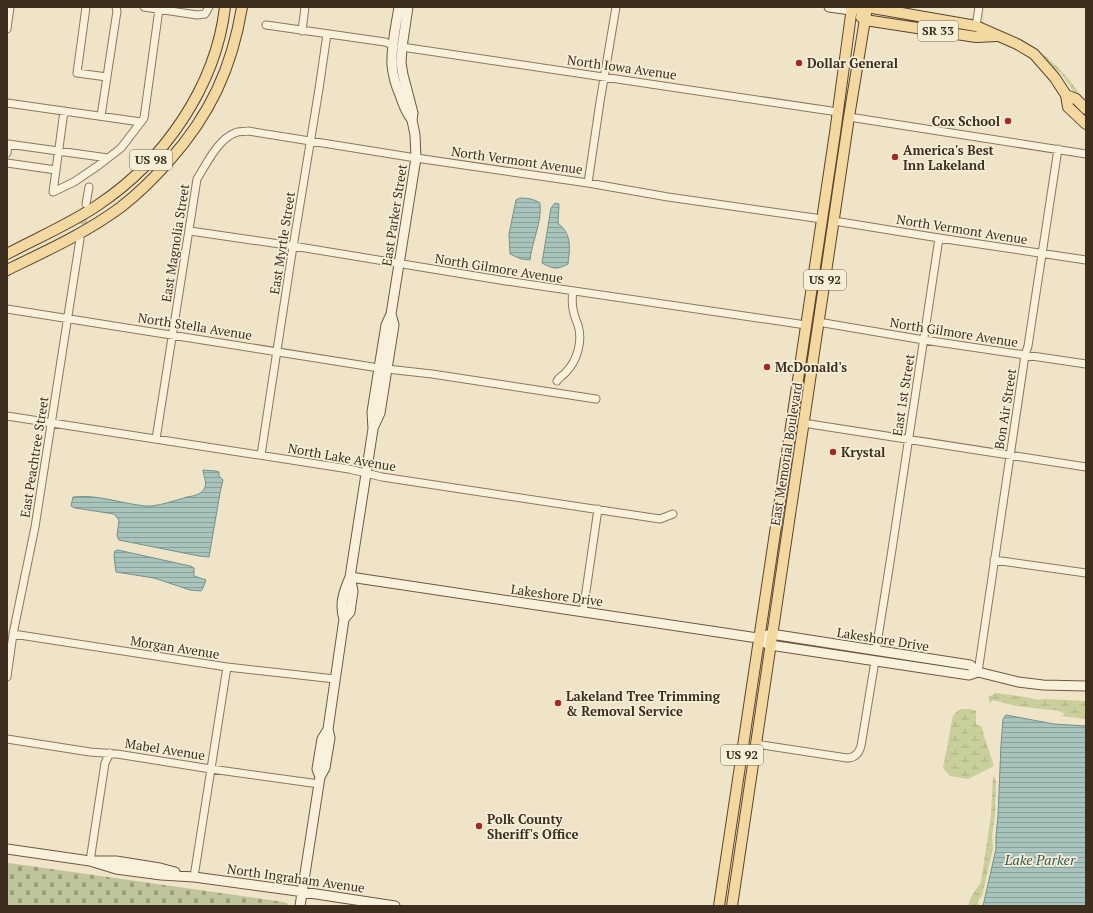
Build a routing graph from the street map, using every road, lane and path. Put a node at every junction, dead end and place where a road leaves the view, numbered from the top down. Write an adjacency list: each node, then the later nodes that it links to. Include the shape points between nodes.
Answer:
1 (10, 7): 20 (street)
2 (86, 7): 25 (street, via 77,73)
3 (116, 7): 25 (street)
4 (144, 7): 15 (street)
5 (209, 7): 15 (street, via 205,14 197,15)
6 (226, 7): 55 (main road, US 98, via 214,56 196,97 175,131 155,156 119,190 98,205)
7 (242, 7): 59 (main road, US 98, via 229,60 214,98 189,137 157,174 101,220)
8 (305, 7): 21 (street)
9 (399, 7): 24 (street, East Parker Street)
10 (408, 7): 24 (street, East Parker Street)
11 (616, 7): 26 (street)
12 (829, 7): 16 (street)
13 (867, 7): 16 (main road, SR 33); 17 (main road, East Memorial Boulevard / US 92); 19 (main road, SR 33)
14 (979, 7): 19 (street)
15 (159, 9): 34 (street)
16 (851, 9): 17 (main road, SR 33); 31 (main road, East Memorial Boulevard / US 92)
17 (865, 20): 23 (main road, SR 33, via 976,37); 33 (main road, East Memorial Boulevard / US 92)
18 (266, 25): 21 (street, North Iowa Avenue)
19 (976, 26): 23 (main road, SR 33)
20 (7, 29)
21 (302, 31): 22 (street, North Iowa Avenue)
22 (327, 34): 24 (street, North Iowa Avenue); 36 (street, East Myrtle Street)
23 (998, 36): 27 (main road, SR 33, via 1034,54)
24 (398, 46): 26 (street, North Iowa Avenue); 43 (street, East Parker Street, via 392,66 405,111 412,120)
25 (106, 77): 32 (street)
26 (605, 77): 31 (street, North Iowa Avenue); 46 (street)
27 (1066, 95): 29 (main road, SR 33, via 1076,99); 35 (main road, SR 33, via 1068,107)
28 (7, 103): 30 (street)
29 (1086, 109)
30 (64, 111): 32 (street); 39 (street)
31 (838, 112): 49 (main road, East Memorial Boulevard / US 92)
32 (100, 116): 34 (street)
33 (849, 117): 37 (street); 50 (main road, East Memorial Boulevard / US 92)
34 (142, 122): 42 (street, via 121,148)
35 (1086, 124)
36 (310, 141): 38 (street, North Vermont Avenue, via 248,131 235,133); 43 (street, North Vermont Avenue); 54 (street, East Myrtle Street)
37 (1058, 149): 41 (street); 56 (street, Bon Air Street)
38 (215, 150): 51 (street, East Magnolia Street, via 197,179)
39 (59, 151): 40 (street, via 8,144); 42 (street); 45 (street)
40 (7, 152)
41 (1086, 154)
42 (108, 158): 45 (street, via 74,182 53,192)
43 (416, 158): 46 (street, North Vermont Avenue); 58 (street, East Parker Street)
44 (7, 163): 45 (street)
45 (56, 170)
46 (588, 183): 49 (street, North Vermont Avenue, via 668,197)
47 (89, 187): 48 (street)
48 (86, 204)
49 (822, 218): 60 (main road, East Memorial Boulevard / US 92)
50 (834, 221): 52 (street, North Vermont Avenue); 64 (main road, East Memorial Boulevard / US 92)
51 (190, 230): 54 (street, North Gilmore Avenue); 66 (street, East Magnolia Street)
52 (939, 238): 56 (street, North Vermont Avenue); 67 (street, East 1st Street)
53 (80, 239): 63 (street, East Peachtree Street)
54 (293, 246): 58 (street, North Gilmore Avenue); 68 (street, East Myrtle Street)
55 (7, 254)
56 (1042, 254): 57 (street, North Vermont Avenue); 69 (street, Bon Air Street)
57 (1086, 260)
58 (399, 264): 61 (street, North Gilmore Avenue); 71 (street, East Parker Street, via 391,314 394,325)
59 (7, 270)
60 (813, 281): 64 (main road); 65 (main road, East Memorial Boulevard / US 92)
61 (573, 291): 65 (street, North Gilmore Avenue); 72 (street, via 572,307 580,335 579,346 573,364)
62 (7, 309): 63 (street, North Stella Avenue)
63 (68, 318): 66 (street, North Stella Avenue); 76 (street, East Peachtree Street)
64 (818, 322): 67 (street, North Gilmore Avenue); 73 (main road, East Memorial Boulevard / US 92)
65 (806, 325): 73 (main road, via 809,335); 80 (main road, East Memorial Boulevard / US 92)
66 (173, 335): 68 (street, North Stella Avenue); 78 (street, East Magnolia Street)
67 (924, 340): 69 (street, North Gilmore Avenue); 79 (street, East 1st Street)
68 (277, 352): 71 (street, North Stella Avenue); 81 (street, East Myrtle Street)
69 (1025, 355): 70 (street, North Gilmore Avenue); 82 (street, Bon Air Street)
70 (1086, 364)
71 (383, 368): 74 (street, North Stella Avenue); 84 (street, East Parker Street, via 380,413 373,429)
72 (556, 380)
73 (809, 387): 77 (main road, East Memorial Boulevard / US 92)
74 (596, 398)
75 (7, 416): 76 (street, North Lake Avenue)
76 (51, 423): 78 (street, North Lake Avenue); 94 (street, East Peachtree Street, via 35,528)
77 (803, 423): 79 (street); 85 (main road, East Memorial Boulevard / US 92)
78 (156, 439): 81 (street, North Lake Avenue)
79 (908, 440): 82 (street); 97 (street, East 1st Street)
80 (787, 448): 85 (main road, via 791,449 794,455); 87 (main road, East Memorial Boulevard / US 92)
81 (261, 455): 84 (street, North Lake Avenue)
82 (1010, 456): 83 (street); 90 (street, Bon Air Street)
83 (1086, 467)
84 (366, 473): 86 (street, North Lake Avenue); 92 (street, East Parker Street)
85 (794, 482): 89 (main road, East Memorial Boulevard / US 92)
86 (598, 509): 88 (street, North Lake Avenue, via 660,519); 93 (street)
87 (778, 512): 89 (main road); 95 (main road, East Memorial Boulevard / US 92)
88 (673, 514)
89 (786, 540): 96 (main road, East Memorial Boulevard / US 92)
90 (994, 560): 91 (street); 100 (street, Bon Air Street)
91 (1086, 573)
92 (350, 577): 93 (street, Lakeshore Drive); 102 (street, East Parker Street, via 344,590 341,610 344,619)
93 (583, 612): 95 (street, Lakeshore Drive)
94 (13, 634): 99 (street, Morgan Avenue); 101 (street, East Peachtree Street)
95 (760, 638): 96 (street, Lakeshore Drive, via 763,642); 107 (main road, East Memorial Boulevard / US 92)
96 (770, 640): 97 (street, Lakeshore Drive); 98 (street, Lakeshore Drive); 105 (main road, East Memorial Boulevard / US 92)
97 (876, 650): 100 (street, Lakeshore Drive, via 970,665)
98 (875, 661): 100 (street, Lakeshore Drive, via 969,675); 105 (street, via 861,746 855,756 847,758)
99 (227, 667): 102 (street, Morgan Avenue); 108 (street)
100 (978, 672): 103 (street, Lakeshore Drive, via 1024,683)
101 (7, 677)
102 (335, 679): 109 (street, East Parker Street, via 328,729 330,738 325,768)
103 (1086, 686)
104 (7, 739): 106 (street, Mabel Avenue)
105 (756, 744): 110 (main road, East Memorial Boulevard / US 92)
106 (110, 753): 108 (street, Mabel Avenue); 112 (street, via 105,763)
107 (740, 768): 110 (main road, via 746,781); 117 (main road, East Memorial Boulevard / US 92)
108 (211, 769): 109 (street, Mabel Avenue); 113 (street)
109 (319, 781): 114 (street, East Parker Street)
110 (746, 812): 118 (main road, East Memorial Boulevard / US 92)
111 (7, 849): 112 (street, North Ingraham Avenue)
112 (90, 861): 113 (street, North Ingraham Avenue, via 116,869)
113 (194, 877): 114 (street, North Ingraham Avenue)
114 (302, 892): 115 (street, East Parker Street); 116 (street, North Ingraham Avenue)
115 (300, 906)
116 (394, 906)
117 (719, 906)
118 (732, 906)

